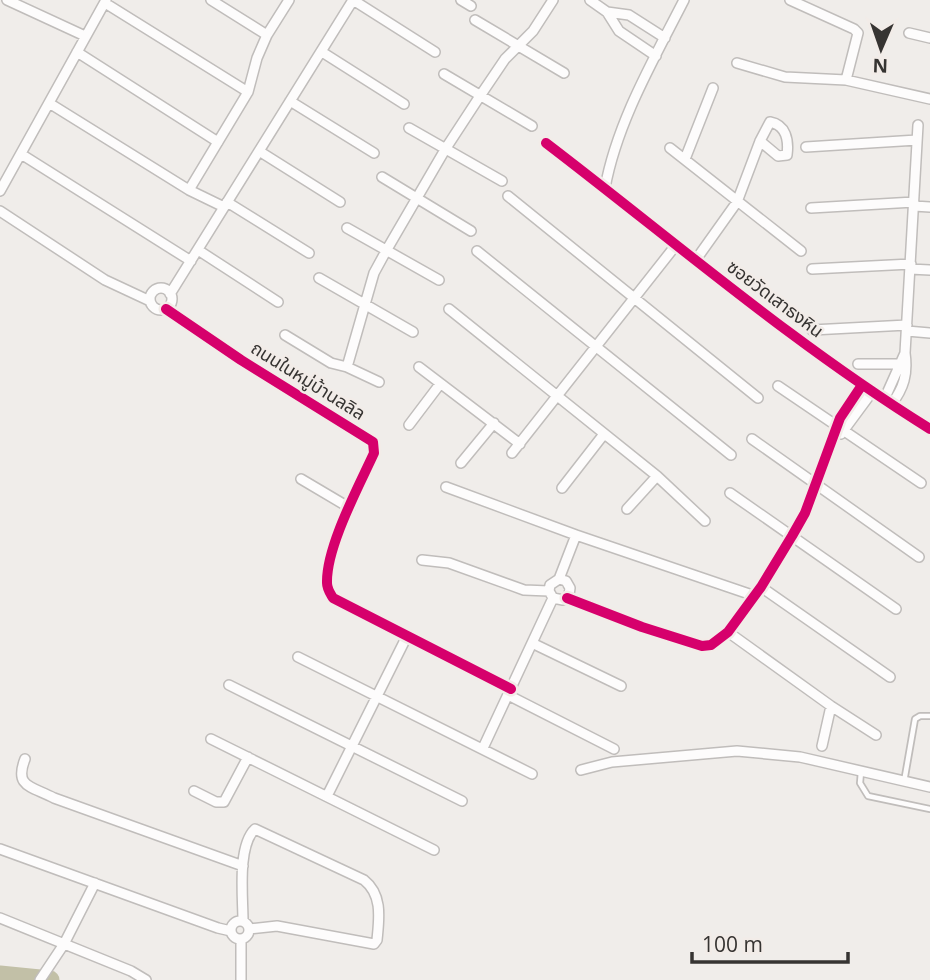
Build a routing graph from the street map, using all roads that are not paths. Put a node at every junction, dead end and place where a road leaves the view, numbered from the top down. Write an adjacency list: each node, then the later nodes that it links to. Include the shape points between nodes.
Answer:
1 (7, 0): 17 (street)
2 (211, 0): 16 (street)
3 (289, 0): 16 (street)
4 (339, 0): 11 (street)
5 (461, 0): 12 (street)
6 (553, 0): 20 (street)
7 (590, 0): 13 (street)
8 (684, 0): 18 (street)
9 (790, 0): 28 (street, via 858,33)
10 (106, 2): 17 (street); 30 (street)
11 (352, 2): 22 (street); 23 (street)
12 (471, 6)
13 (607, 12): 18 (street, via 629,15); 24 (street, via 619,31)
14 (475, 20): 20 (street)
15 (909, 33): 19 (street)
16 (267, 35): 30 (street)
17 (85, 36): 21 (street)
18 (665, 38): 24 (street)
19 (930, 38)
20 (519, 47): 26 (street); 31 (street)
21 (77, 52): 34 (street); 40 (street)
22 (321, 52): 33 (street); 35 (street)
23 (435, 52)
24 (656, 56): 53 (street, via 611,162)
25 (737, 62): 28 (street, via 797,79)
26 (564, 73)
27 (444, 74): 31 (street)
28 (846, 80): 32 (street)
29 (713, 88): 50 (street)
30 (248, 92): 40 (street)
31 (480, 96): 37 (street); 44 (street)
32 (930, 99)
33 (290, 101): 47 (street); 48 (street)
34 (49, 103): 49 (street); 54 (street)
35 (404, 104)
36 (918, 125): 42 (street)
37 (532, 126)
38 (409, 128): 44 (street)
39 (760, 141): 59 (street)
40 (218, 142): 54 (street)
41 (546, 143): 53 (street, ซอยวัดเสาธงหิน)
42 (917, 144): 43 (street); 46 (street); 61 (street)
43 (806, 146)
44 (446, 148): 52 (street); 57 (street)
45 (670, 148): 50 (street)
46 (930, 148)
47 (259, 151): 58 (street); 60 (street)
48 (374, 153)
49 (21, 154): 55 (street); 73 (street)
50 (685, 159): 59 (street)
51 (382, 177): 57 (street)
52 (502, 181)
53 (605, 188): 67 (street, ซอยวัดเสาธงหิน)
54 (189, 190): 60 (street)
55 (0, 191)
56 (508, 197): 81 (street)
57 (417, 198): 66 (street); 69 (street)
58 (340, 202)
59 (737, 202): 71 (street); 74 (street)
60 (225, 204): 68 (street); 72 (street)
61 (914, 204): 62 (street); 63 (street); 75 (street)
62 (930, 207)
63 (811, 208)
64 (0, 211): 82 (street, via 105,280)
65 (347, 228): 69 (street)
66 (471, 231)
67 (676, 245): 74 (street, ซอยวัดเสาธงหิน); 81 (street)
68 (198, 250): 73 (street); 83 (street)
69 (386, 251): 79 (street); 84 (street)
70 (477, 251): 92 (street)
71 (801, 251)
72 (309, 253)
73 (191, 261): 80 (street)
74 (695, 261): 99 (street, ซอยวัดเสาธงหิน)
75 (911, 266): 76 (street); 77 (street); 87 (street)
76 (812, 270)
77 (930, 270)
78 (319, 278): 84 (street)
79 (439, 280)
80 (170, 294): 82 (street, via 155,290); 85 (street)
81 (634, 298): 92 (street); 103 (street)
82 (150, 301): 85 (street, via 154,308)
83 (278, 302)
84 (365, 306): 89 (street); 95 (street)
85 (166, 309): 122 (street, ถนนในหมู่บ้านลลิล, via 373,442 373,453)
86 (449, 310): 102 (street)
87 (907, 328): 88 (street); 90 (street); 94 (street)
88 (812, 330)
89 (413, 332)
90 (930, 332)
91 (285, 335): 95 (street, via 331,363)
92 (596, 346): 102 (street); 113 (street)
93 (858, 364): 94 (street)
94 (903, 364): 104 (street, via 905,382)
95 (347, 367): 97 (street)
96 (419, 367): 98 (street)
97 (379, 382)
98 (440, 384): 105 (street); 106 (street)
99 (862, 385): 101 (street, ซอยวัดเสาธงหิน); 107 (street)
100 (778, 386): 107 (street)
101 (872, 393): 104 (street, ซอยวัดเสาธงหิน); 107 (street)
102 (556, 397): 109 (street); 111 (street)
103 (758, 398)
104 (888, 402): 108 (street, ซอยวัดเสาธงหิน)
105 (494, 423): 111 (street); 114 (street)
106 (409, 425)
107 (841, 427): 117 (street); 118 (street)
108 (930, 429)
109 (604, 434): 115 (street); 120 (street)
110 (752, 439): 117 (street)
111 (520, 444): 112 (street)
112 (512, 453)
113 (731, 455)
114 (461, 463)
115 (657, 476): 123 (street); 124 (street)
116 (301, 479): 122 (street)
117 (814, 482): 126 (street); 127 (street)
118 (920, 483)
119 (446, 487): 125 (street)
120 (562, 488)
121 (730, 493): 126 (street)
122 (350, 508): 136 (street, ถนนในหมู่บ้านลลิล, via 334,548 329,592 345,606)
123 (627, 509)
124 (705, 521)
125 (576, 535): 129 (street); 132 (street)
126 (792, 536): 130 (street); 134 (street)
127 (919, 557)
128 (422, 560): 131 (street)
129 (559, 579): 131 (street); 133 (street, via 569,584)
130 (761, 587): 132 (street); 139 (street)
131 (551, 594): 133 (street, via 560,600); 137 (street)
132 (755, 596): 135 (street)
133 (567, 598): 135 (street, via 702,646)
134 (896, 609)
135 (728, 632): 144 (street)
136 (407, 636): 142 (street, ถนนในหมู่บ้านลลิล); 143 (street)
137 (532, 643): 141 (street); 142 (street)
138 (298, 657): 143 (street)
139 (890, 677)
140 (229, 685): 148 (street)
141 (621, 686)
142 (510, 692): 150 (street); 151 (street, ถนนในหมู่บ้านลลิล)
143 (378, 697): 148 (street); 150 (street)
144 (831, 706): 146 (street); 149 (street)
145 (930, 716): 157 (lane, via 915,719)
146 (876, 735)
147 (211, 739): 152 (street)
148 (352, 745): 160 (street); 161 (street)
149 (822, 746)
150 (483, 748): 156 (street)
151 (614, 749)
152 (248, 757): 159 (street, via 224,802); 160 (street)
153 (25, 759): 165 (street, via 21,779 54,798)
154 (581, 770): 155 (street, via 612,762 737,751 789,755)
155 (861, 771): 157 (street); 162 (lane, via 860,783 868,796)
156 (532, 774)
157 (904, 782): 158 (street)
158 (930, 788)
159 (194, 791)
160 (327, 796): 164 (street)
161 (462, 801)
162 (930, 810)
163 (0, 849): 166 (street)
164 (434, 850)
165 (243, 866): 168 (street); 168 (street, via 246,841 252,830 258,829 364,880 379,905 374,944 277,926)
166 (94, 883): 169 (street); 171 (street)
167 (0, 918): 171 (street)
168 (246, 925): 169 (street, via 233,924); 170 (street, via 247,936)
169 (231, 930): 170 (street)
170 (241, 939): 174 (street)
171 (64, 944): 172 (street); 173 (street)
172 (42, 977)
173 (146, 980)
174 (241, 980)

